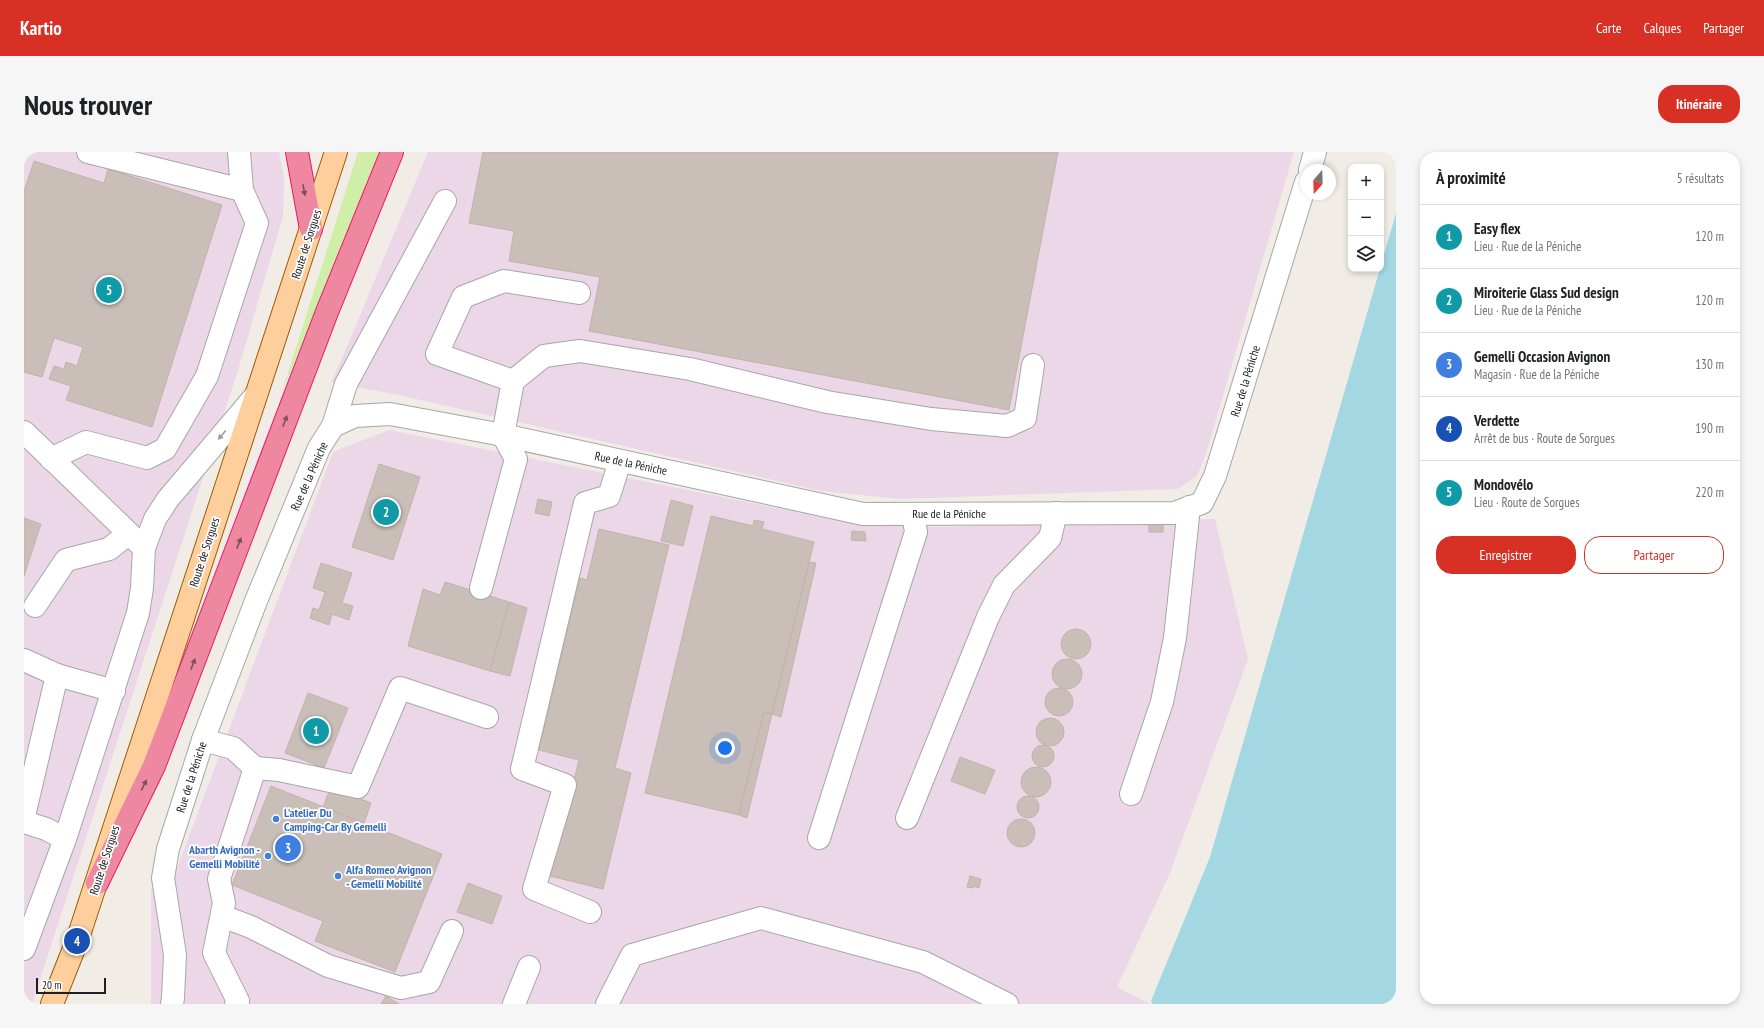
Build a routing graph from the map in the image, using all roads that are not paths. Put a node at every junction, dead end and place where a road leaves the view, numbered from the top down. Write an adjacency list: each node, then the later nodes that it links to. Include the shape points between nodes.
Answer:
1 (239, 152): 8 (street)
2 (297, 152): 11 (highway, one-way to 11)
3 (336, 152): 11 (main road, Route de Sorgues)
4 (392, 152): 40 (highway, one-way to 4, via 154,766 324,320)
5 (1315, 152): 7 (street)
6 (95, 153): 8 (street)
7 (1312, 164)
8 (242, 190): 19 (street, via 257,223 207,376 165,449 147,458 86,442)
9 (1300, 200): 21 (street, Rue de la Péniche, via 1215,476 1202,503)
10 (445, 201): 16 (street, via 346,384)
11 (311, 229): 15 (main road, Route de Sorgues)
12 (579, 293): 14 (street, via 504,281 462,297 437,354)
13 (1033, 365): 14 (street, via 1025,418 1007,426 931,419 827,402 690,369 580,351 544,356)
14 (513, 381): 18 (street)
15 (256, 395): 25 (street, one-way to 25, via 168,499 155,519); 40 (main road, Route de Sorgues)
16 (333, 426): 18 (street, Rue de la Péniche, via 355,416 390,414); 32 (street, Rue de la Péniche, via 319,448 256,601)
17 (24, 432): 19 (street)
18 (503, 435): 20 (street, Rue de la Péniche); 26 (street, via 516,459)
19 (51, 459): 24 (street)
20 (620, 461): 23 (street, Rue de la Péniche, via 863,514); 41 (street, via 609,496 585,503 522,770 565,785 534,889)
21 (1189, 507): 22 (street, Rue de la Péniche, via 1174,513); 34 (street, via 1174,645 1162,702)
22 (1056, 513): 23 (street, Rue de la Péniche); 36 (street, via 1050,538 1004,585 988,617)
23 (913, 514): 38 (street, via 916,532)
24 (128, 534): 25 (street); 27 (street, via 109,549 66,560)
25 (144, 548): 30 (street, via 138,613)
26 (481, 588)
27 (35, 606)
28 (24, 660): 29 (street)
29 (57, 675): 30 (street); 35 (street)
30 (114, 691): 39 (street)
31 (487, 717): 33 (street, via 400,688 358,787 279,770)
32 (203, 740): 33 (street, via 233,748); 49 (street, Rue de la Péniche, via 168,849 163,878 175,955)
33 (255, 768): 42 (street, via 219,879 224,903)
34 (1131, 794)
35 (24, 816)
36 (907, 818)
37 (24, 822): 39 (street)
38 (819, 838)
39 (65, 839): 44 (street)
40 (97, 883): 45 (main road, Route de Sorgues)
41 (590, 912)
42 (222, 916): 43 (street, via 251,927 328,966 401,988 430,982); 50 (street, via 214,953 238,1001)
43 (452, 931)
44 (24, 949)
45 (74, 952): 47 (main road); 48 (main road)
46 (529, 967): 51 (street)
47 (52, 1004)
48 (62, 1004)
49 (172, 1004)
50 (236, 1004)
51 (514, 1004)
52 (607, 1004): 53 (street, via 632,955 761,918 923,962)
53 (1007, 1004)

